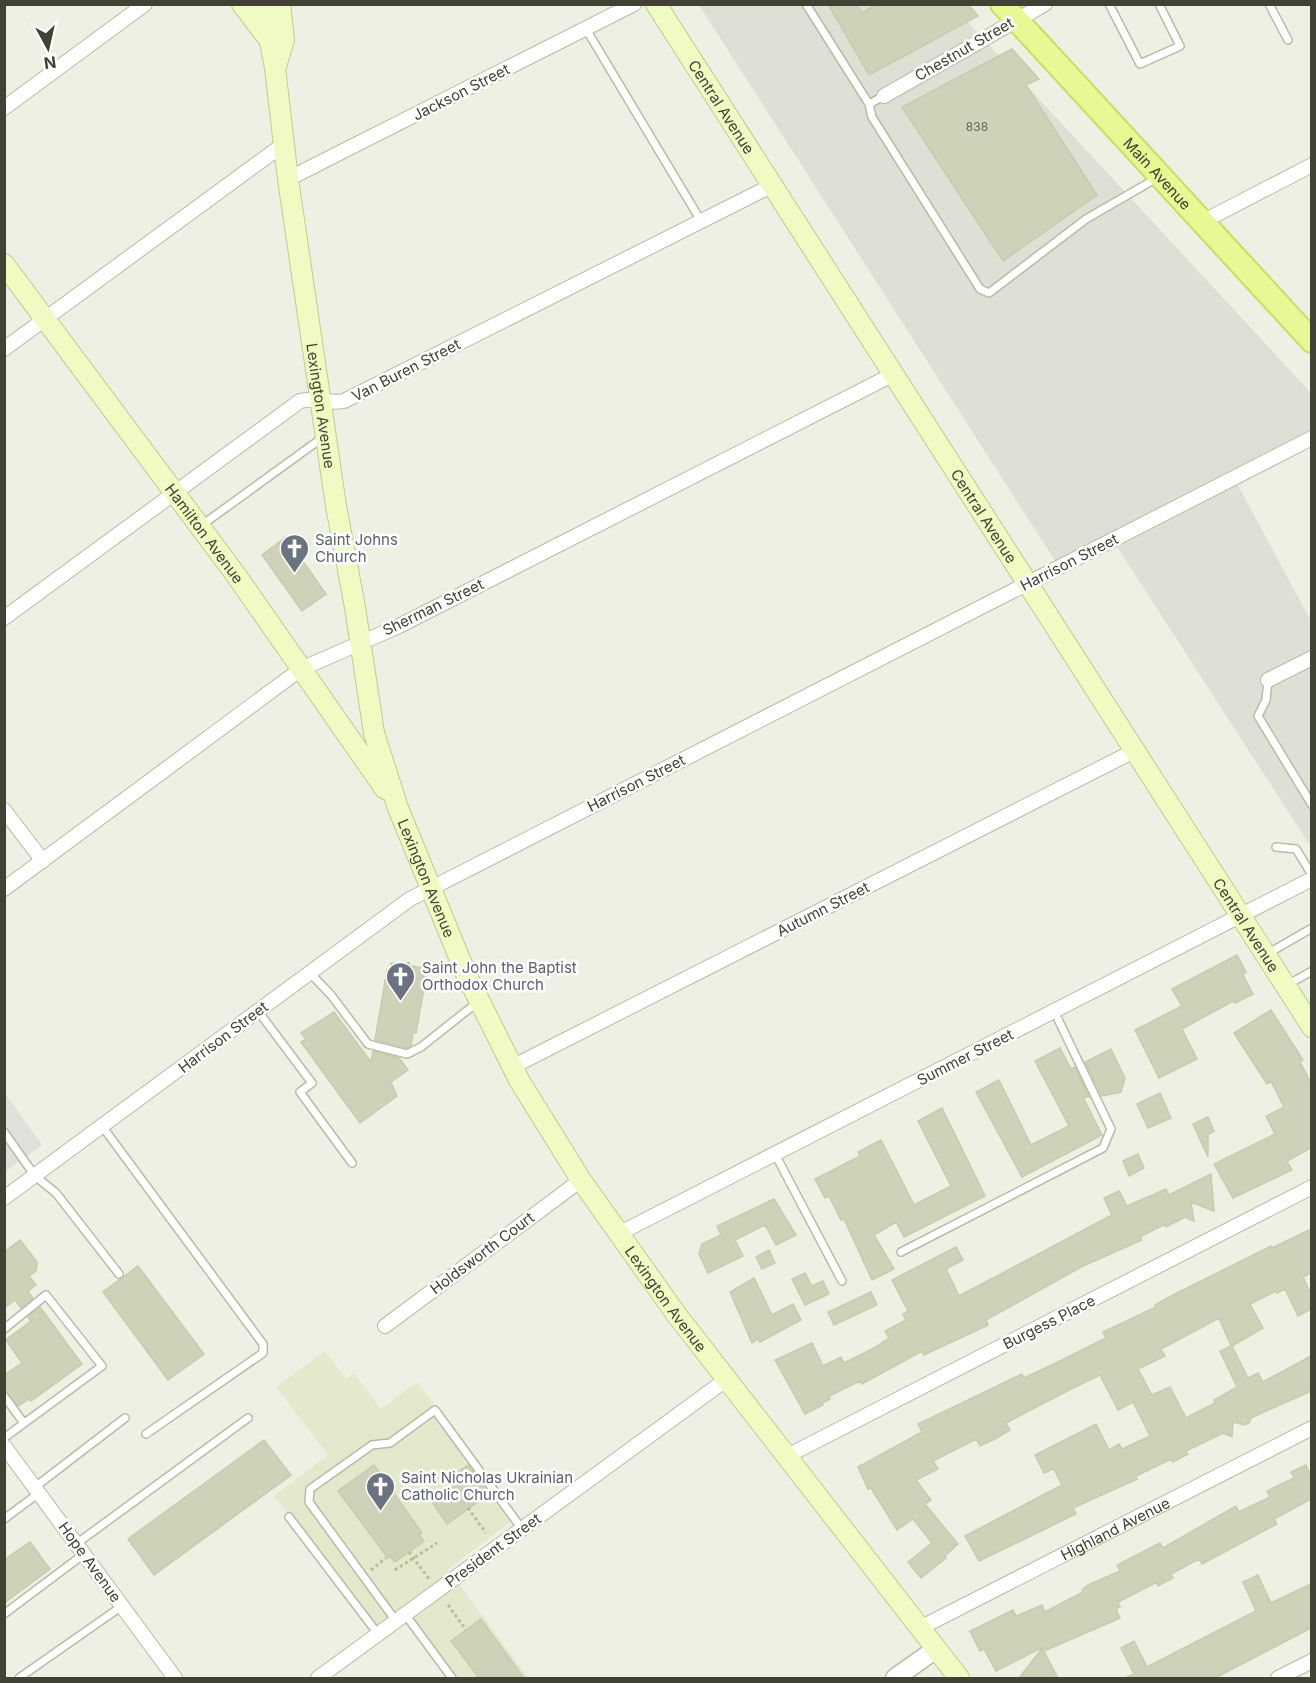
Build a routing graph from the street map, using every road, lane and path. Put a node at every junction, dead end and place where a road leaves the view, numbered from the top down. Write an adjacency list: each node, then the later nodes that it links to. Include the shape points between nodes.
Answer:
1 (144, 4): 19 (street)
2 (242, 4): 14 (main road)
3 (263, 4): 14 (main road, Lexington Avenue)
4 (280, 4): 16 (main road, via 284,40)
5 (634, 4): 13 (street, Jackson Street)
6 (656, 4): 24 (main road, Central Avenue)
7 (806, 4): 18 (lane)
8 (1045, 4): 12 (street, Chestnut Street)
9 (1109, 4): 10 (lane, via 1140,64 1180,46)
10 (1159, 4)
11 (1269, 4): 15 (lane)
12 (1009, 12): 17 (street, Chestnut Street); 22 (main road, Main Avenue)
13 (586, 29): 23 (street, Jackson Street); 25 (lane)
14 (269, 39): 16 (main road, Lexington Avenue)
15 (1288, 40)
16 (275, 68): 20 (main road, Lexington Avenue)
17 (884, 96): 18 (lane)
18 (869, 105): 22 (lane, via 872,117 946,238 980,290 989,293 1086,219)
19 (4, 108)
20 (284, 144): 23 (main road, Lexington Avenue); 28 (street)
21 (1311, 165): 26 (street)
22 (1160, 176): 26 (main road, Main Avenue)
23 (288, 179): 32 (main road, Lexington Avenue)
24 (771, 186): 25 (street, Van Buren Street); 31 (main road, Central Avenue)
25 (701, 221): 32 (street, Van Buren Street, via 344,401)
26 (1202, 222): 29 (main road, Main Avenue)
27 (4, 264): 28 (main road, Hamilton Avenue)
28 (45, 319): 30 (street); 35 (main road, Hamilton Avenue)
29 (1311, 341)
30 (4, 350)
31 (892, 375): 37 (main road, Central Avenue); 39 (street, Sherman Street, via 399,626)
32 (321, 401): 33 (main road, Lexington Avenue); 35 (street, Van Buren Street, via 300,401)
33 (327, 435): 36 (lane); 39 (main road, Lexington Avenue)
34 (1311, 438): 37 (street, Harrison Street)
35 (174, 493): 36 (main road, Hamilton Avenue); 38 (street, Van Buren Street)
36 (200, 527): 41 (main road, Hamilton Avenue)
37 (1026, 583): 43 (main road, Central Avenue); 51 (street, Harrison Street)
38 (4, 618)
39 (360, 642): 41 (street, Sherman Street); 45 (main road, Lexington Avenue, via 374,732)
40 (1311, 658): 42 (street)
41 (302, 669): 45 (main road, Hamilton Avenue); 48 (street, Sherman Street)
42 (1268, 680): 44 (lane, via 1266,700 1258,716)
43 (1134, 751): 53 (main road, Central Avenue); 65 (street, Autumn Street)
44 (1311, 805)
45 (398, 808): 51 (main road, Lexington Avenue)
46 (4, 810): 48 (street)
47 (1276, 847): 49 (lane, via 1296,849)
48 (43, 861): 52 (street, Sherman Street)
49 (1311, 875)
50 (1311, 879): 53 (street, Summer Street)
51 (431, 888): 59 (street, Harrison Street, via 410,899); 61 (main road, Lexington Avenue)
52 (4, 889)
53 (1240, 916): 55 (main road, Central Avenue); 63 (street, Summer Street)
54 (1311, 928): 55 (lane)
55 (1264, 955): 60 (main road, Central Avenue)
56 (409, 959): 57 (path)
57 (408, 965)
58 (1311, 971): 60 (lane)
59 (310, 973): 61 (lane, via 332,995 368,1044 407,1054); 62 (street, Harrison Street)
60 (1285, 986): 64 (main road, Central Avenue)
61 (479, 1000): 65 (main road, Lexington Avenue)
62 (258, 1011): 66 (street, Harrison Street); 69 (lane, via 312,1083 300,1092)
63 (1054, 1011): 68 (street, Summer Street); 75 (lane, via 1111,1129 1103,1148)
64 (1311, 1027)
65 (512, 1067): 71 (main road, Lexington Avenue)
66 (102, 1126): 70 (street, Harrison Street); 86 (lane, via 263,1344 263,1353)
67 (4, 1132): 70 (lane)
68 (775, 1154): 74 (street, Summer Street); 77 (lane)
69 (352, 1163)
70 (35, 1176): 73 (street, Harrison Street); 76 (lane, via 56,1193)
71 (581, 1180): 74 (main road, Lexington Avenue); 78 (street, Holdsworth Court)
72 (1311, 1187): 89 (street, Burgess Place)
73 (4, 1198)
74 (618, 1234): 80 (main road, Lexington Avenue)
75 (901, 1252)
76 (119, 1274)
77 (842, 1281)
78 (385, 1326)
79 (4, 1329): 84 (lane, via 46,1294 102,1366)
80 (727, 1379): 89 (main road, Lexington Avenue); 94 (street, President Street)
81 (4, 1396): 84 (lane)
82 (125, 1418): 90 (lane)
83 (248, 1418): 97 (lane)
84 (23, 1422): 87 (lane)
85 (1311, 1428): 108 (street, Highland Avenue)
86 (146, 1434)
87 (4, 1438)
88 (4, 1446): 90 (street, Hope Avenue)
89 (787, 1456): 108 (main road, Lexington Avenue)
90 (37, 1490): 93 (lane); 97 (street, Hope Avenue)
91 (468, 1508): 95 (path)
92 (289, 1517): 110 (lane)
93 (4, 1519)
94 (522, 1529): 102 (lane, via 435,1410 390,1443 372,1445 310,1489 309,1503); 107 (street, President Street)
95 (486, 1533)
96 (437, 1543): 100 (path)
97 (80, 1549): 105 (street, Hope Avenue); 106 (lane)
98 (409, 1552): 100 (path)
99 (386, 1558): 102 (path)
100 (414, 1559): 101 (path); 103 (path)
101 (395, 1570)
102 (363, 1576): 107 (lane)
103 (430, 1581)
104 (448, 1605): 109 (path)
105 (122, 1606): 113 (lane); 114 (street, Hope Avenue)
106 (4, 1614)
107 (401, 1618): 110 (street, President Street); 116 (lane)
108 (920, 1628): 111 (main road, Lexington Avenue)
109 (466, 1630)
110 (378, 1634): 115 (street, President Street)
111 (936, 1649): 117 (street); 118 (main road, Lexington Avenue)
112 (1311, 1661): 119 (street)
113 (20, 1678)
114 (175, 1678)
115 (318, 1678)
116 (452, 1678)
117 (895, 1678)
118 (959, 1678)
119 (1278, 1678)

